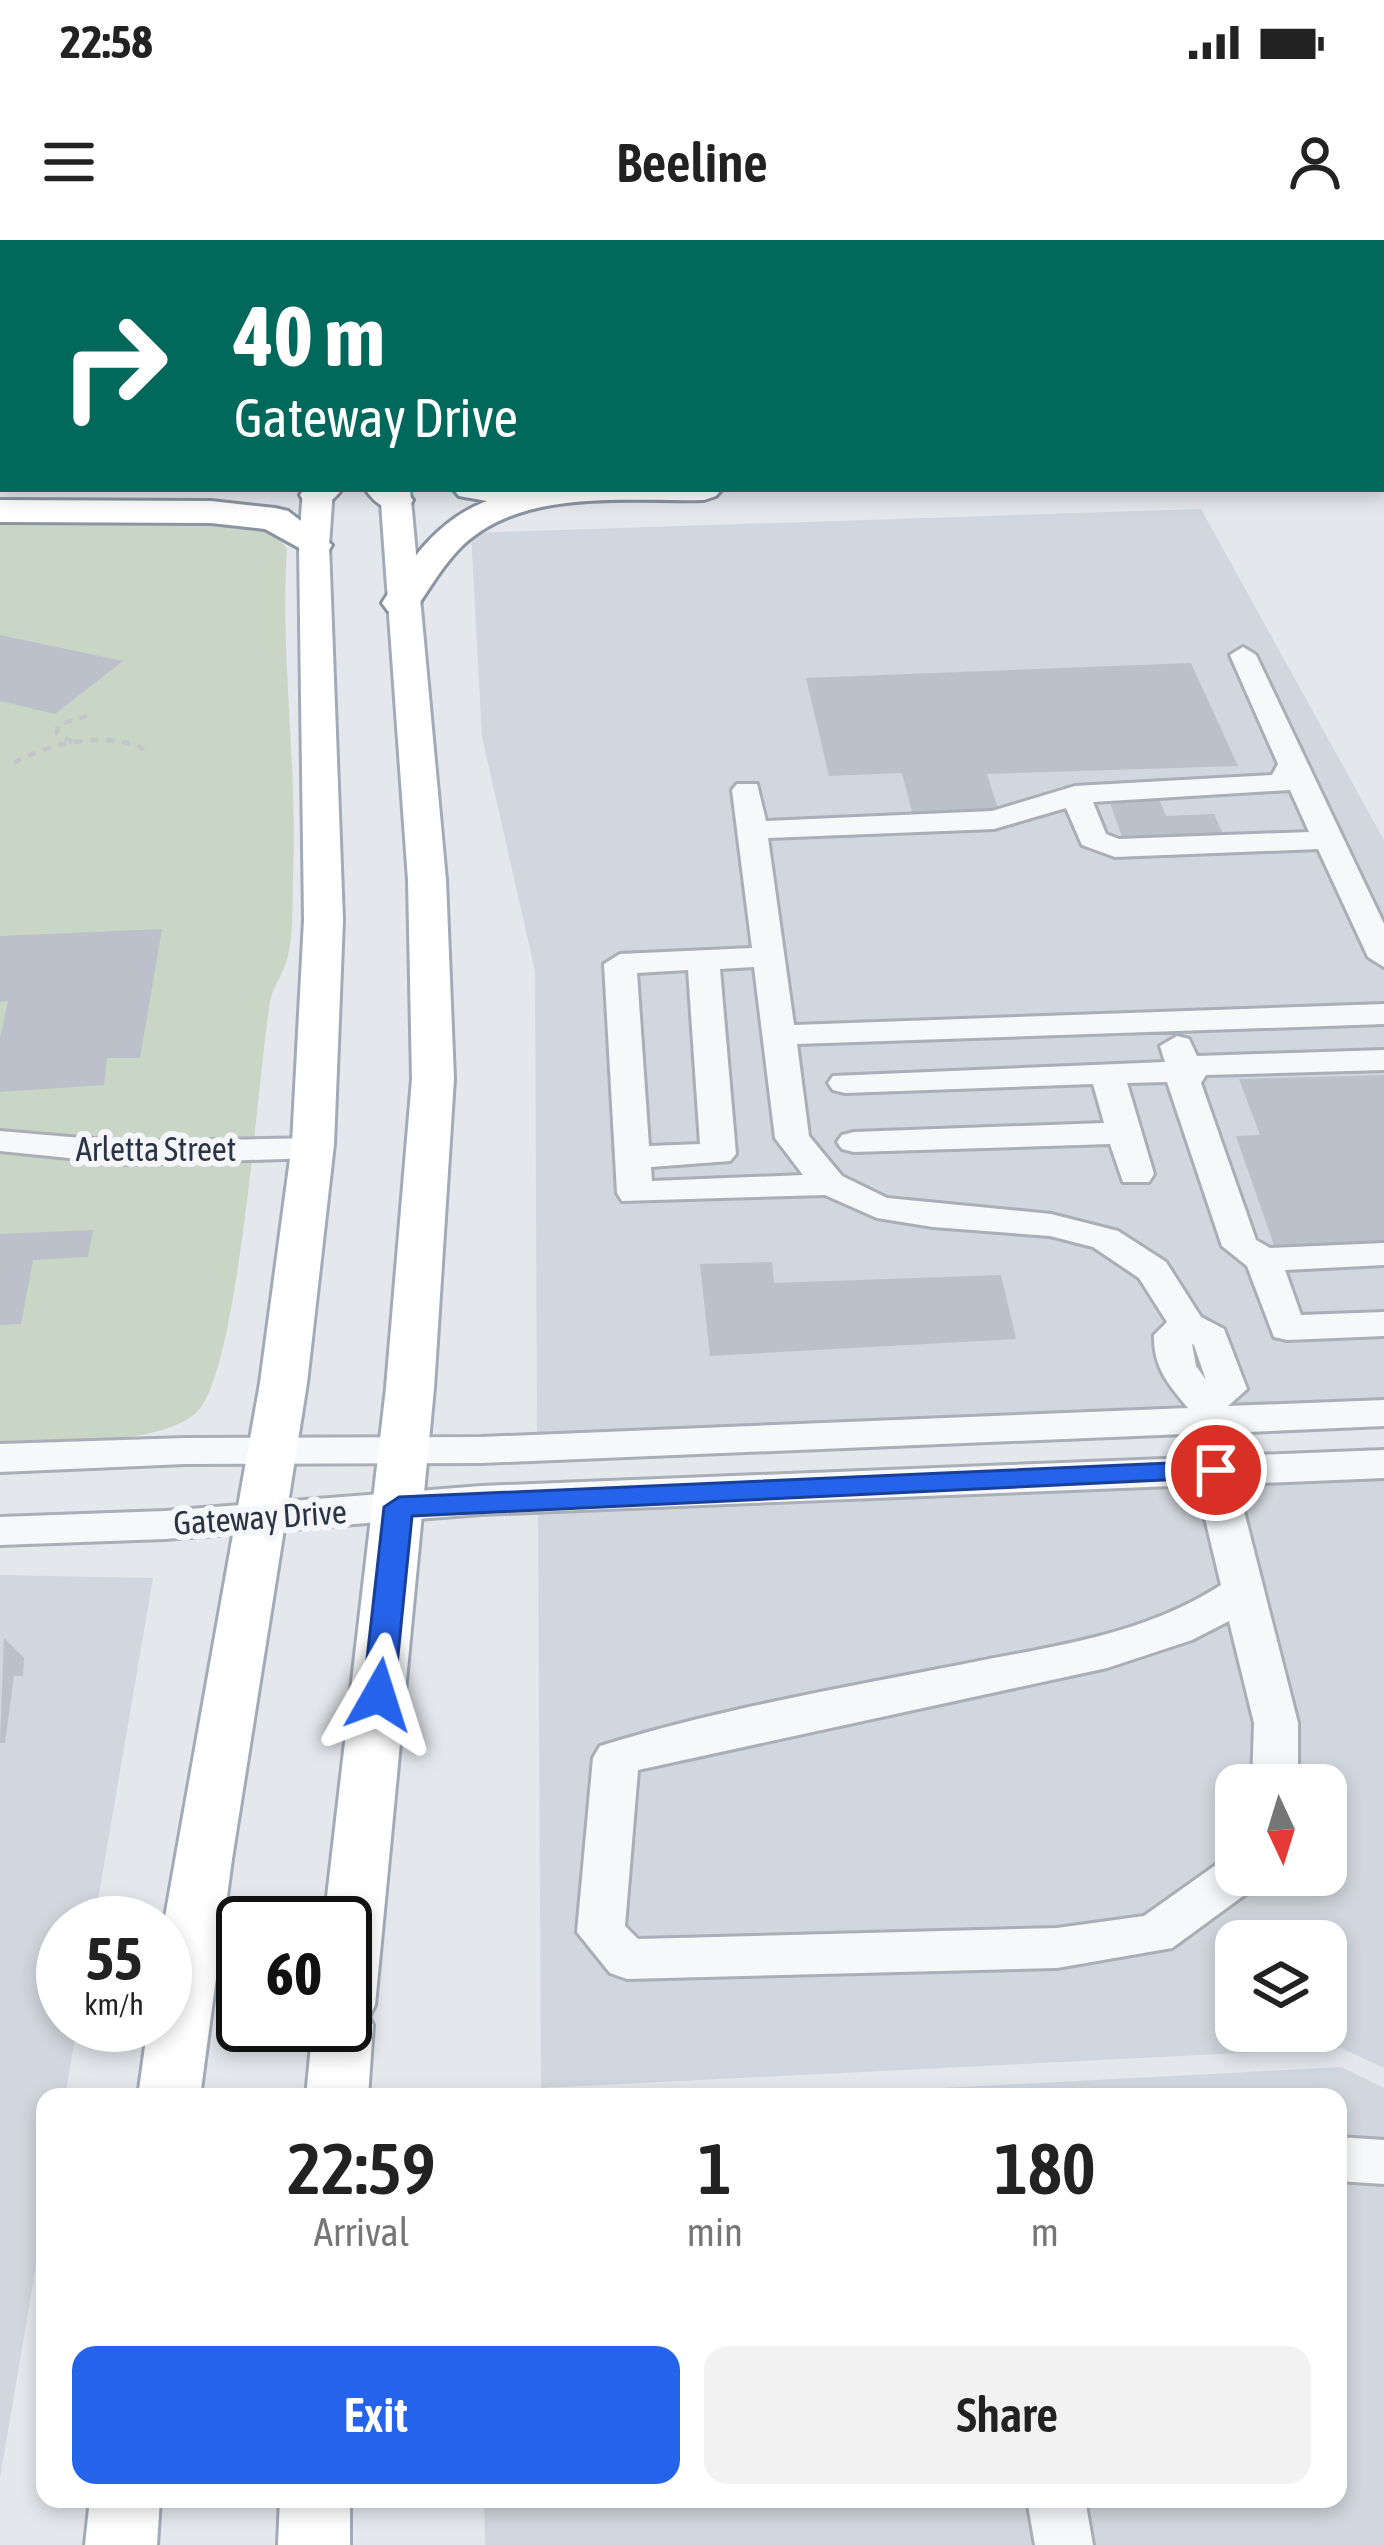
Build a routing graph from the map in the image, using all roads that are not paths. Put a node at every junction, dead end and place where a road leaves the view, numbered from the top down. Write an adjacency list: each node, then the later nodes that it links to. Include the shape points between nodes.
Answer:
1 (217, 492): 6 (highway)
2 (320, 492): 7 (main road)
3 (497, 492): 4 (highway)
4 (579, 492): 8 (highway, via 467,521 445,538)
5 (391, 493): 8 (main road)
6 (0, 508): 7 (highway, via 275,519)
7 (314, 545): 28 (main road, via 326,959)
8 (401, 603): 38 (main road, via 428,880 433,1079)
9 (1243, 655): 10 (street)
10 (1292, 764): 12 (street, via 1282,783 1265,787); 14 (street)
11 (747, 790): 13 (street)
12 (1075, 795): 13 (street, via 994,820); 14 (street, via 1093,839 1114,848)
13 (752, 830): 15 (street)
14 (1328, 841): 16 (street)
15 (770, 957): 17 (street); 20 (street)
16 (1384, 957)
17 (703, 960): 29 (street, via 620,964); 29 (street, via 718,1154)
18 (1384, 1014): 19 (street)
19 (1169, 1021): 20 (street); 22 (street)
20 (781, 1035): 31 (street, via 792,1138)
21 (1384, 1060): 22 (street)
22 (1185, 1071): 23 (street); 33 (street, via 1240,1246)
23 (1108, 1073): 24 (street); 25 (street)
24 (845, 1083)
25 (1124, 1132): 27 (street); 30 (street)
26 (0, 1141): 28 (street, Arletta Street, via 112,1152)
27 (854, 1142)
28 (313, 1148): 37 (main road)
29 (633, 1157): 31 (street, via 635,1193)
30 (1136, 1174)
31 (831, 1184): 35 (street, via 882,1210 1037,1221 1128,1251 1174,1293 1188,1326 1172,1345 1186,1387)
32 (1384, 1254): 33 (street)
33 (1263, 1260): 34 (street, via 1287,1328)
34 (1384, 1324)
35 (1207, 1410): 36 (street, Gateway Drive); 38 (street, Gateway Drive); 41 (street)
36 (1384, 1413)
37 (271, 1450): 38 (street, Gateway Drive); 39 (street, Gateway Drive); 43 (main road)
38 (404, 1450): 42 (main road)
39 (0, 1458)
40 (1384, 1464): 41 (street, Gateway Drive)
41 (1216, 1470): 42 (street, Gateway Drive); 45 (street)
42 (399, 1507): 43 (street, Gateway Drive); 48 (main road)
43 (261, 1517): 44 (street, Gateway Drive); 50 (main road)
44 (0, 1531)
45 (1244, 1590): 46 (street, via 1276,1723); 47 (street, via 1204,1620 1109,1655 616,1758 601,1932 627,1958 1057,1948 1155,1934)
46 (1275, 1764)
47 (1215, 1891)
48 (357, 1896)
49 (341, 2052): 51 (main road)
50 (170, 2088)
51 (338, 2088)
52 (1347, 2160): 53 (street)
53 (1384, 2162)
54 (124, 2508): 57 (main road)
55 (315, 2508): 58 (main road)
56 (1058, 2508): 59 (street)
57 (121, 2545)
58 (314, 2545)
59 (1064, 2545)

